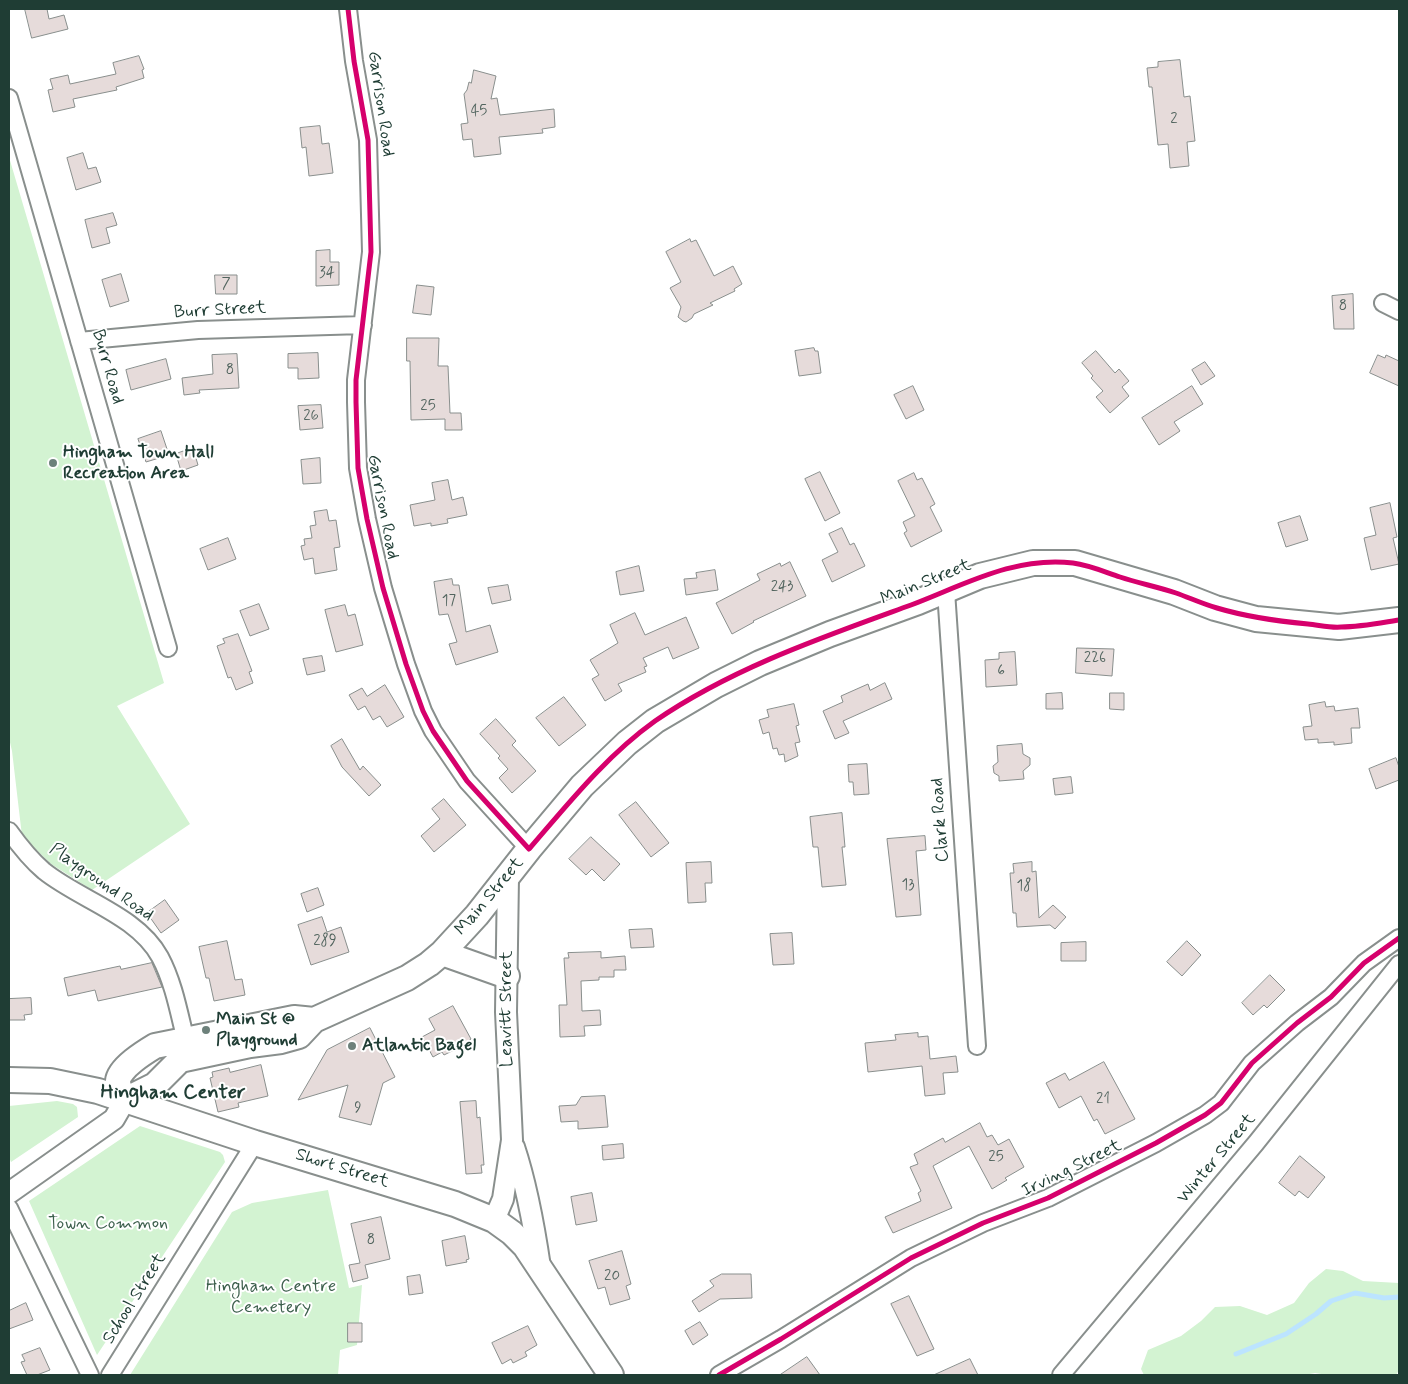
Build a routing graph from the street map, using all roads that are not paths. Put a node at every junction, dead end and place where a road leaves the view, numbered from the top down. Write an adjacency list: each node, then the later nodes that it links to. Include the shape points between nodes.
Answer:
1 (348, 9): 5 (street, Garrison Road, via 368,140 371,252)
2 (9, 98): 6 (street, Burr Road)
3 (1384, 302): 4 (street)
4 (1399, 311)
5 (363, 325): 6 (street, Burr Street, via 198,330); 11 (street, Garrison Road, via 356,380 358,468 383,588 406,664 433,731 467,780)
6 (79, 341): 9 (street, Burr Road)
7 (946, 590): 8 (main road, Main Street, via 980,576 1032,562 1067,563 1174,592 1256,619 1339,627); 11 (main road, Main Street, via 760,663 655,722 627,743 582,786); 17 (street, Clark Road)
8 (1399, 620)
9 (168, 648)
10 (9, 831): 18 (street, Playground Road, via 44,871 113,913 151,944 172,986)
11 (529, 849): 12 (main road, Main Street)
12 (508, 877): 14 (main road, Main Street); 16 (street, Leavitt Street)
13 (1399, 938): 30 (street, Irving Street, via 1364,963 1331,997 1297,1022 1252,1063 1221,1103 1205,1115 1156,1144 1048,1198 983,1223 911,1258)
14 (442, 953): 16 (main road); 18 (main road, Main Street, via 407,978 314,1020 299,1036 281,1041 264,1033)
15 (1399, 964): 31 (street, Winter Street, via 1256,1143)
16 (506, 976): 21 (street, Leavitt Street)
17 (977, 1046)
18 (188, 1049): 20 (main road, Main Street, via 155,1085); 20 (main road, Main Street, via 155,1046 139,1056 118,1081)
19 (9, 1080): 20 (main road, via 50,1081)
20 (125, 1100): 22 (main road, Short Street); 23 (street, via 114,1119)
21 (512, 1140): 25 (street, Leavitt Street, via 503,1199); 26 (street, Leavitt Street, via 525,1184)
22 (255, 1143): 25 (main road, Short Street, via 455,1204); 28 (street, School Street)
23 (9, 1193)
24 (9, 1208): 27 (street)
25 (494, 1220): 26 (main road, Short Street, via 525,1246)
26 (540, 1267): 29 (main road, Leavitt Street)
27 (90, 1375)
28 (110, 1375)
29 (611, 1375)
30 (719, 1375)
31 (1061, 1375)

